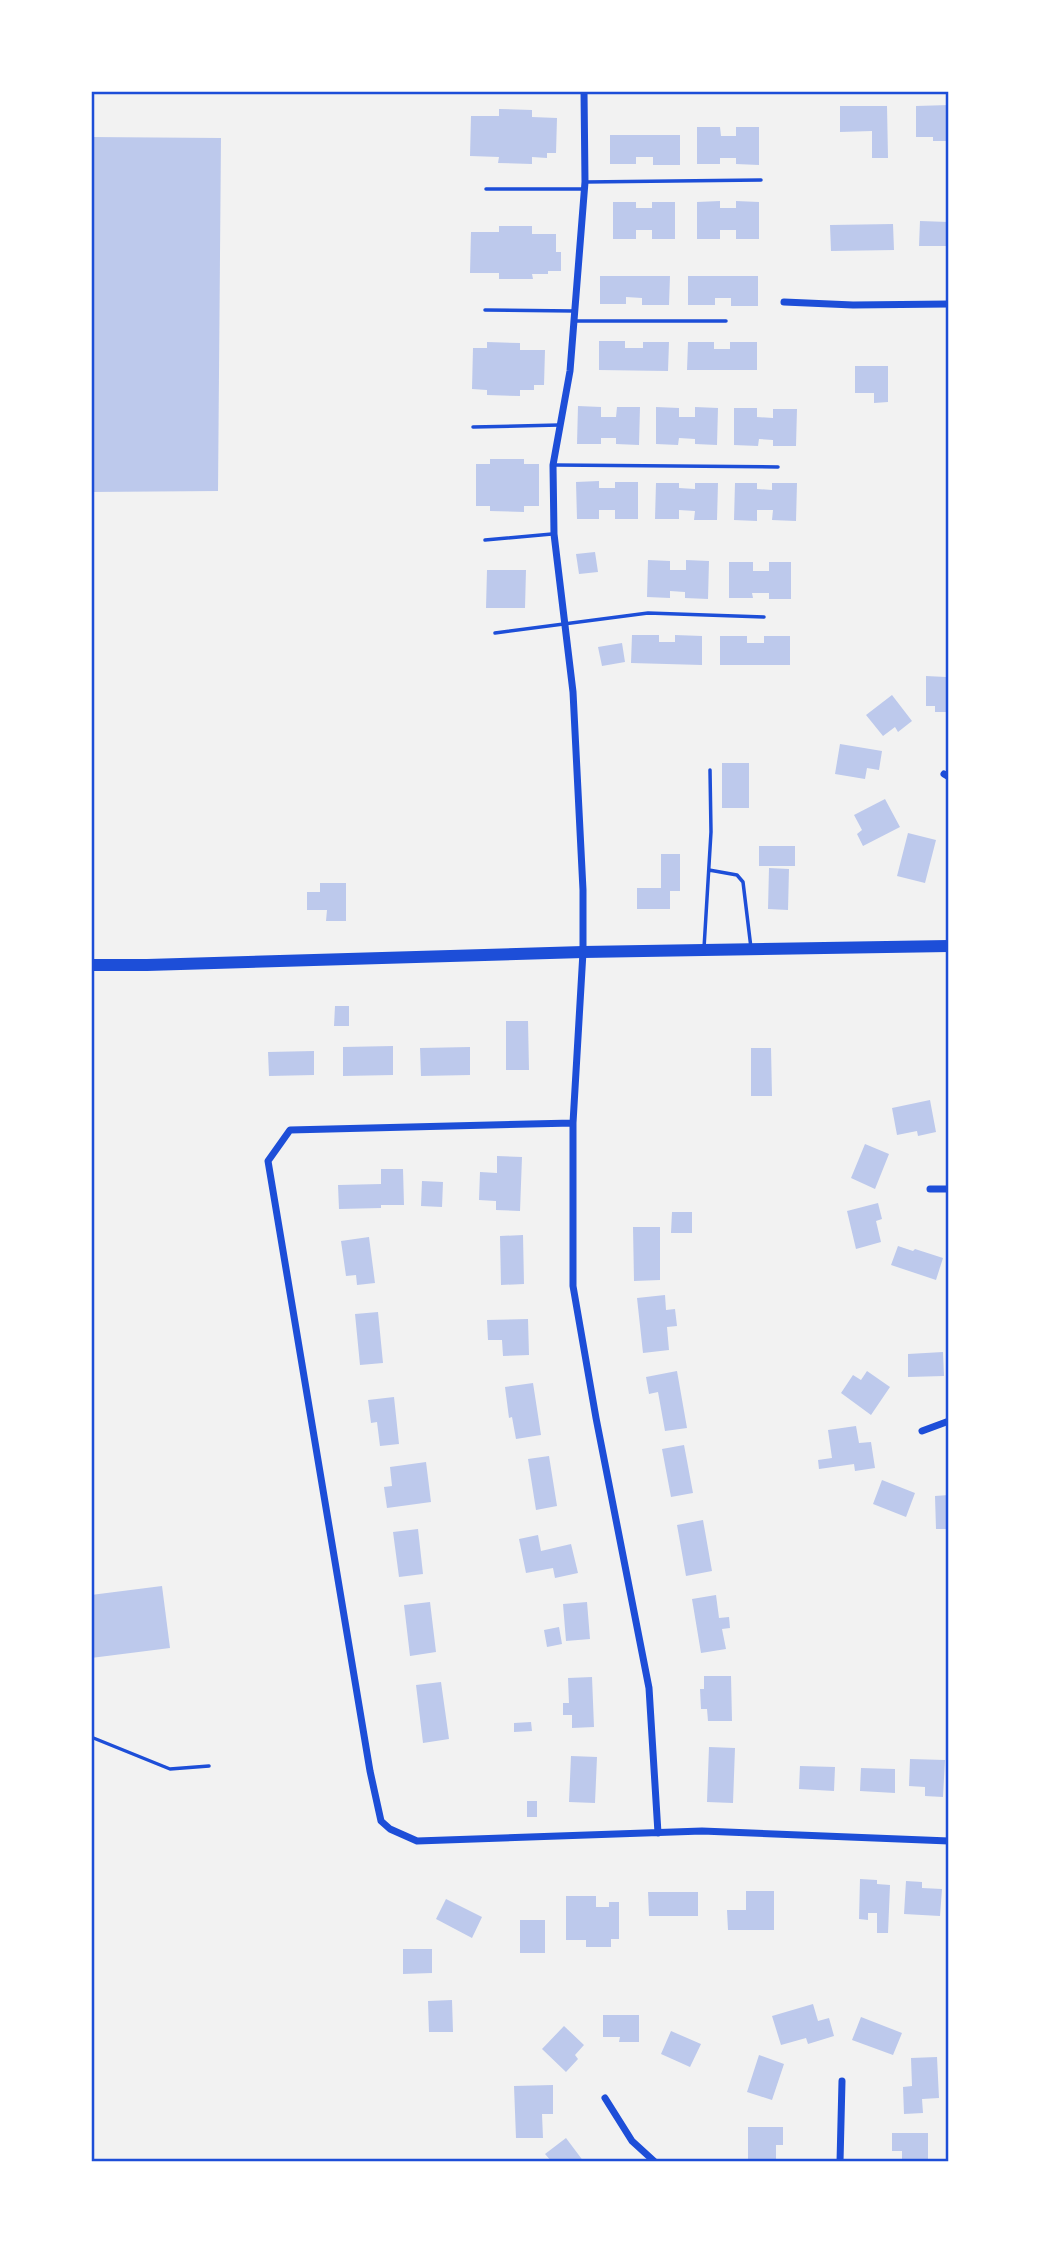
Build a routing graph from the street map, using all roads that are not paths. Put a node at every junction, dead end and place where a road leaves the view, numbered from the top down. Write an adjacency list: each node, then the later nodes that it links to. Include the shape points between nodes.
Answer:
1 (584, 91): 3 (street)
2 (761, 180): 3 (lane)
3 (584, 186): 4 (lane); 8 (street)
4 (486, 189)
5 (784, 302): 6 (street)
6 (949, 304)
7 (485, 310): 8 (lane)
8 (575, 311): 9 (street)
9 (574, 321): 10 (lane); 11 (street)
10 (726, 321)
11 (560, 425): 12 (lane); 13 (street)
12 (473, 427)
13 (553, 465): 14 (lane); 15 (street)
14 (778, 467)
15 (554, 534): 16 (lane); 18 (street)
16 (485, 540)
17 (764, 617): 18 (lane, via 648,613)
18 (565, 624): 19 (lane); 25 (street, via 579,782)
19 (495, 633)
20 (710, 770): 21 (lane)
21 (709, 870): 23 (lane); 24 (lane, via 737,875 743,882)
22 (949, 946): 24 (main road)
23 (704, 950): 24 (main road); 25 (main road)
24 (752, 950)
25 (583, 952): 26 (main road); 27 (street)
26 (91, 965)
27 (573, 1123): 34 (street, via 573,1286 649,1688); 34 (street, via 290,1130 268,1161 381,1821 417,1842)
28 (930, 1189): 29 (street)
29 (949, 1189)
30 (949, 1421): 31 (street)
31 (922, 1431)
32 (91, 1737): 33 (lane, via 170,1769)
33 (209, 1766)
34 (658, 1833): 35 (street)
35 (949, 1841)
36 (842, 2081): 39 (street)
37 (606, 2098): 38 (street, via 632,2141)
38 (655, 2162)
39 (840, 2162)

